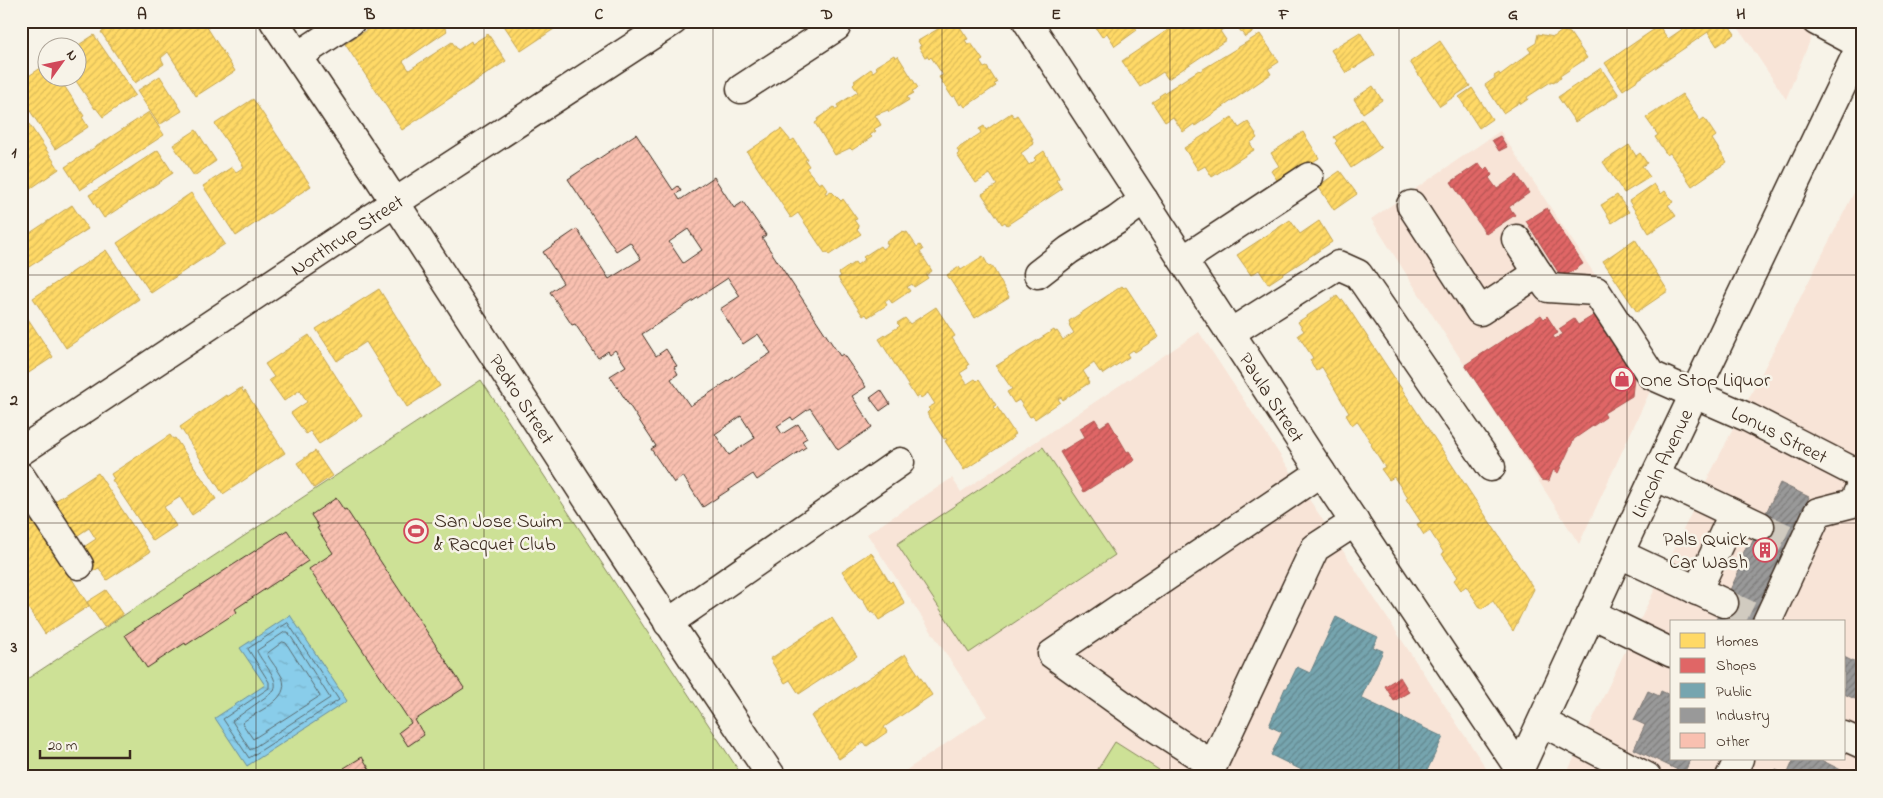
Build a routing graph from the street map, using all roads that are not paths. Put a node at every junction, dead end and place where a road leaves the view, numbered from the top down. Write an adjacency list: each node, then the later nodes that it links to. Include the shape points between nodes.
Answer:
1 (274, 21): 8 (street, Pedro Street)
2 (351, 21): 8 (street)
3 (1027, 21): 11 (street, Paula Street)
4 (1816, 21): 7 (street)
5 (666, 23): 12 (street, Northrup Street)
6 (838, 23): 9 (street)
7 (1861, 44): 19 (street, Lincoln Avenue)
8 (298, 56): 12 (street, Pedro Street)
9 (741, 89)
10 (1309, 178): 15 (street)
11 (1144, 200): 15 (street, Paula Street); 17 (street)
12 (395, 203): 20 (street, Northrup Street); 37 (street, Pedro Street)
13 (1411, 205): 16 (street, via 1480,311)
14 (1516, 239): 16 (street)
15 (1183, 260): 18 (street, Paula Street)
16 (1538, 273): 19 (street, Lonus Street, via 1548,288 1596,291 1651,375)
17 (1038, 274)
18 (1230, 333): 22 (street, via 1338,265 1358,274); 23 (street, Paula Street)
19 (1694, 395): 24 (street, Lincoln Avenue); 25 (street, Lonus Street, via 1749,418)
20 (21, 451)
21 (900, 462): 37 (street)
22 (1491, 467)
23 (1321, 472): 29 (street, Paula Street); 29 (street, via 1052,654 1148,724 1213,765 1315,548)
24 (1655, 476): 28 (street); 31 (street, Lincoln Avenue)
25 (1862, 476)
26 (21, 477): 32 (street)
27 (1862, 483): 36 (street, via 1853,503 1818,512 1796,543)
28 (1734, 514): 30 (street); 33 (street)
29 (1355, 522): 43 (street, Paula Street)
30 (1760, 526)
31 (1620, 554): 33 (street); 35 (street, Lincoln Avenue)
32 (79, 565)
33 (1697, 591): 34 (street)
34 (1724, 603)
35 (1592, 614): 38 (street); 39 (street, Lincoln Avenue)
36 (1761, 620)
37 (668, 623): 44 (street, Pedro Street)
38 (1670, 652)
39 (1542, 722): 43 (street, Lincoln Avenue); 45 (street)
40 (1846, 737): 41 (street)
41 (1862, 744)
42 (1738, 760): 46 (street)
43 (1518, 773)
44 (772, 777)
45 (1647, 777)
46 (1730, 777)

